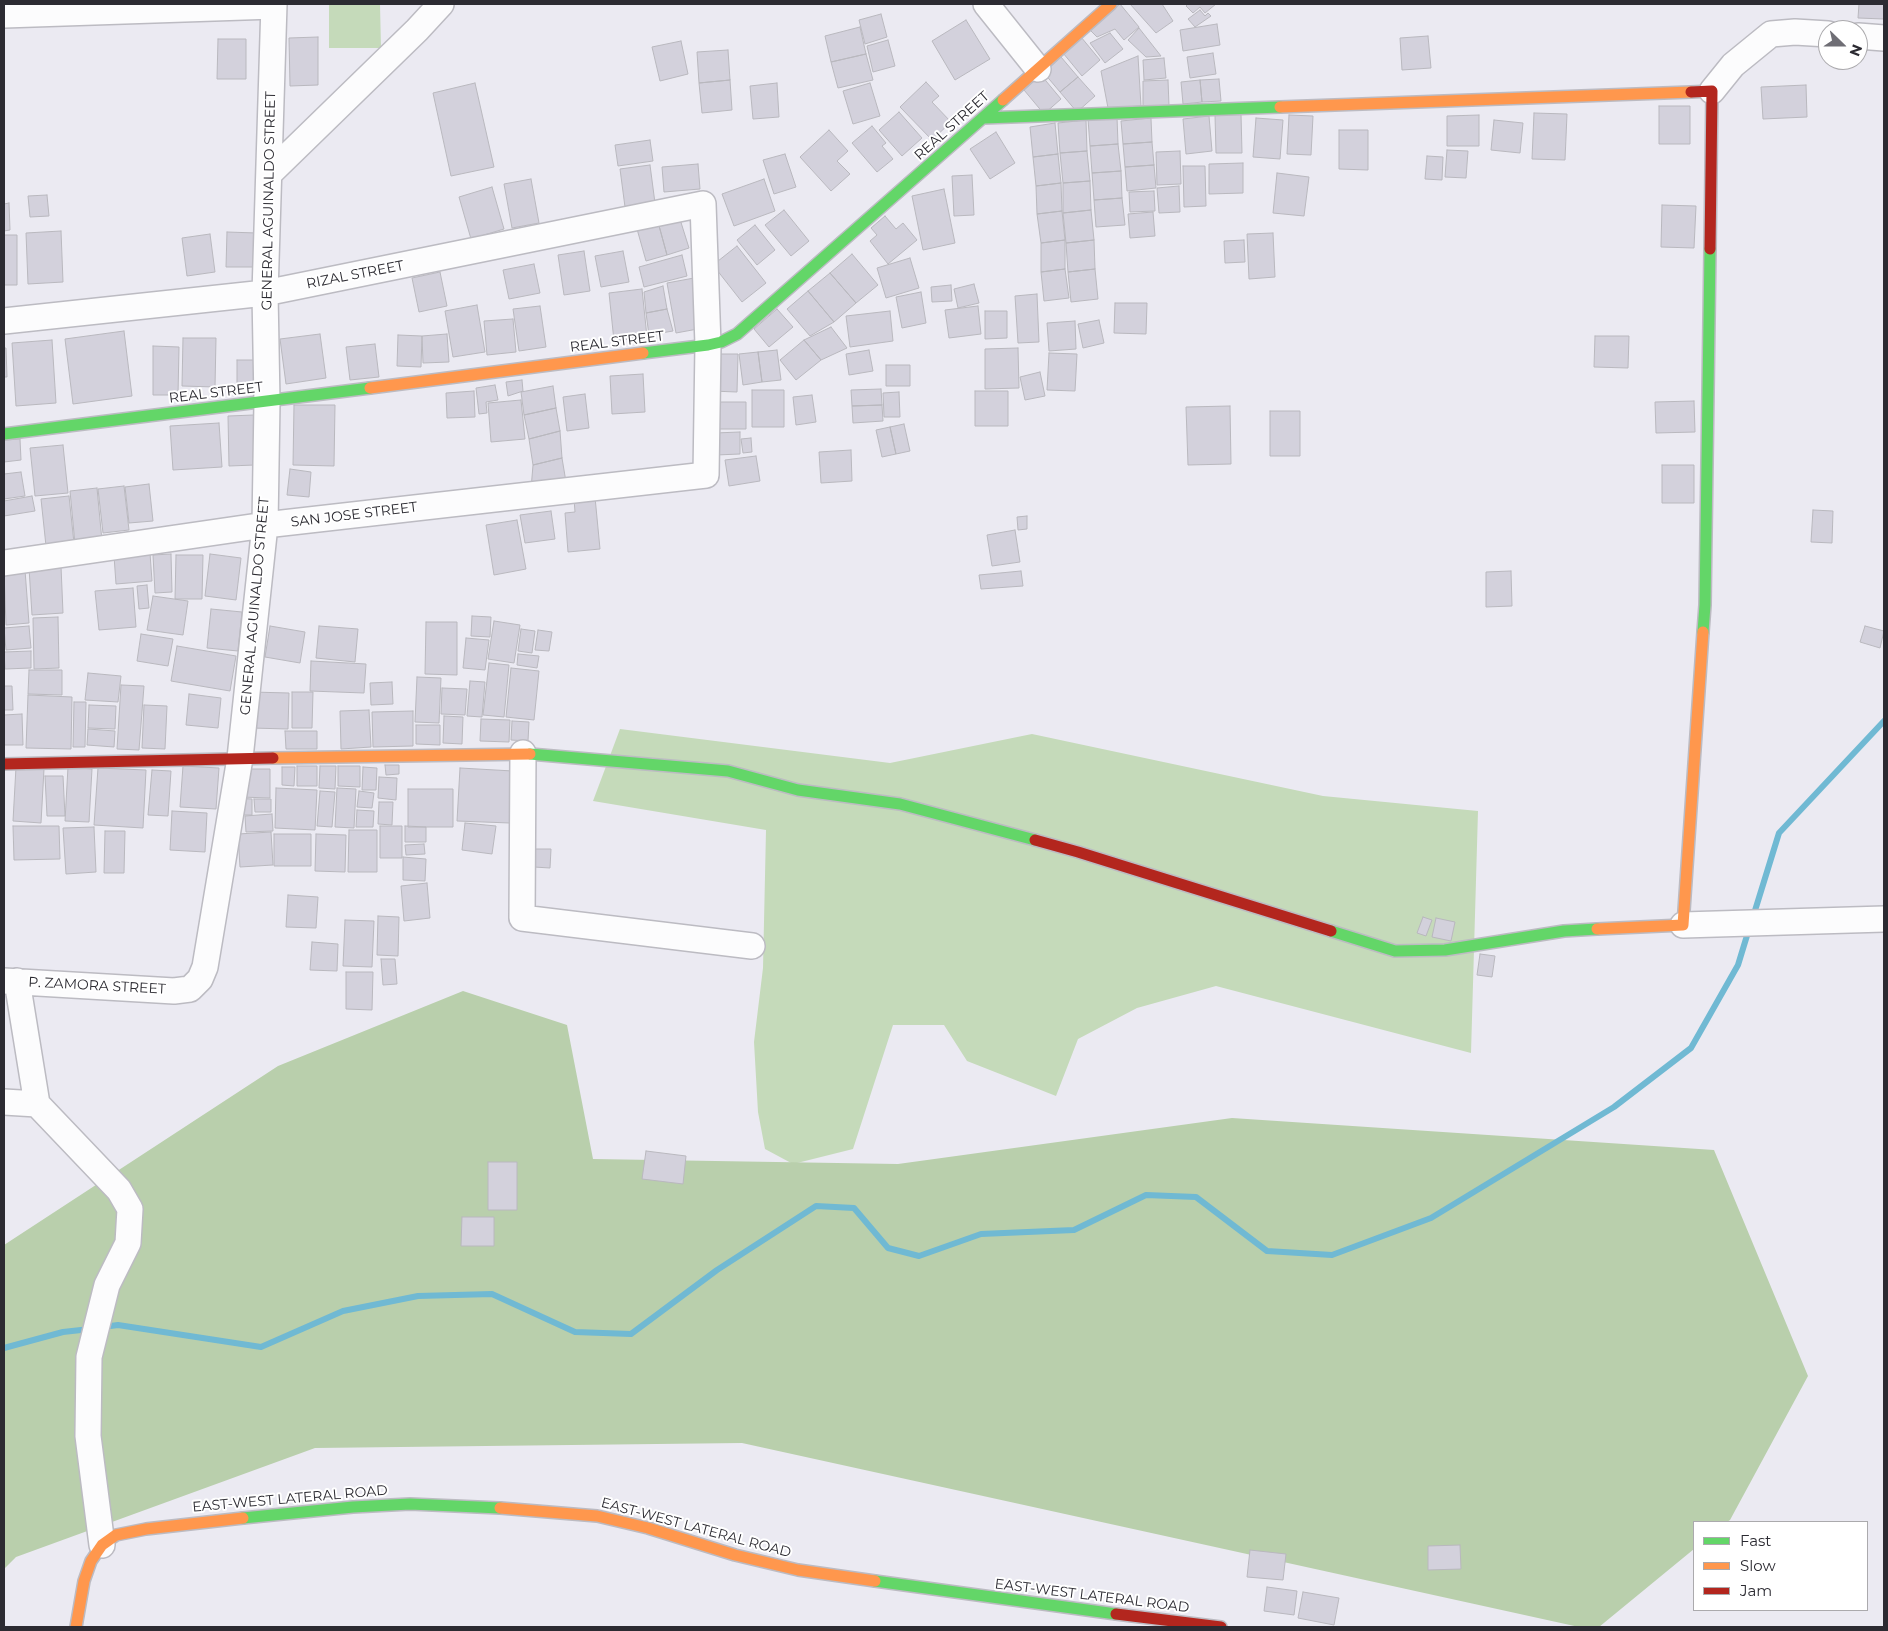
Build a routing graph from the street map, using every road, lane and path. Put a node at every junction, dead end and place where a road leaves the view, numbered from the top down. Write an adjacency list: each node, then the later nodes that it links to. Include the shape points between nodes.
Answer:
1 (441, 4): 12 (street)
2 (986, 4): 9 (street)
3 (1111, 4): 9 (street, REAL STREET)
4 (274, 5): 5 (street); 12 (street, GENERAL AGUINALDO STREET)
5 (4, 15)
6 (1818, 33): 10 (street, via 1771,34 1733,65)
7 (1868, 37): 8 (street)
8 (1884, 38)
9 (1038, 69): 11 (street, REAL STREET)
10 (1712, 92): 11 (street); 24 (street, via 1704,605)
11 (984, 118): 15 (street, REAL STREET, via 751,324 721,342)
12 (269, 174): 13 (street, GENERAL AGUINALDO STREET)
13 (265, 293): 14 (street, RIZAL STREET); 15 (street, RIZAL STREET, via 703,204); 16 (street, GENERAL AGUINALDO STREET)
14 (4, 320)
15 (708, 345): 16 (street, REAL STREET); 18 (street, SAN JOSE STREET, via 706,475)
16 (267, 402): 17 (street, REAL STREET); 18 (street, GENERAL AGUINALDO STREET)
17 (4, 434)
18 (266, 525): 19 (street, SAN JOSE STREET); 21 (street, GENERAL AGUINALDO STREET)
19 (4, 564)
20 (523, 753): 21 (street); 24 (street, via 728,771 798,790 900,804 1078,852 1395,951 1445,950 1564,931); 25 (street, via 522,918)
21 (240, 758): 22 (street); 27 (street, GENERAL AGUINALDO STREET, via 205,967 200,979)
22 (4, 764)
23 (1884, 919): 24 (street)
24 (1683, 925)
25 (752, 946)
26 (10, 981): 27 (street, P. ZAMORA STREET, via 174,991); 29 (street)
27 (190, 989)
28 (4, 1102): 29 (street)
29 (37, 1104): 30 (street, via 119,1190 130,1209 128,1243 108,1285 89,1357 88,1436)
30 (102, 1545): 31 (street, EAST-WEST LATERAL ROAD, via 87,1570); 32 (street, EAST-WEST LATERAL ROAD, via 116,1535 146,1529 353,1507 452,1505 573,1513 621,1520 744,1558 798,1570)
31 (76, 1627)
32 (1221, 1627)

